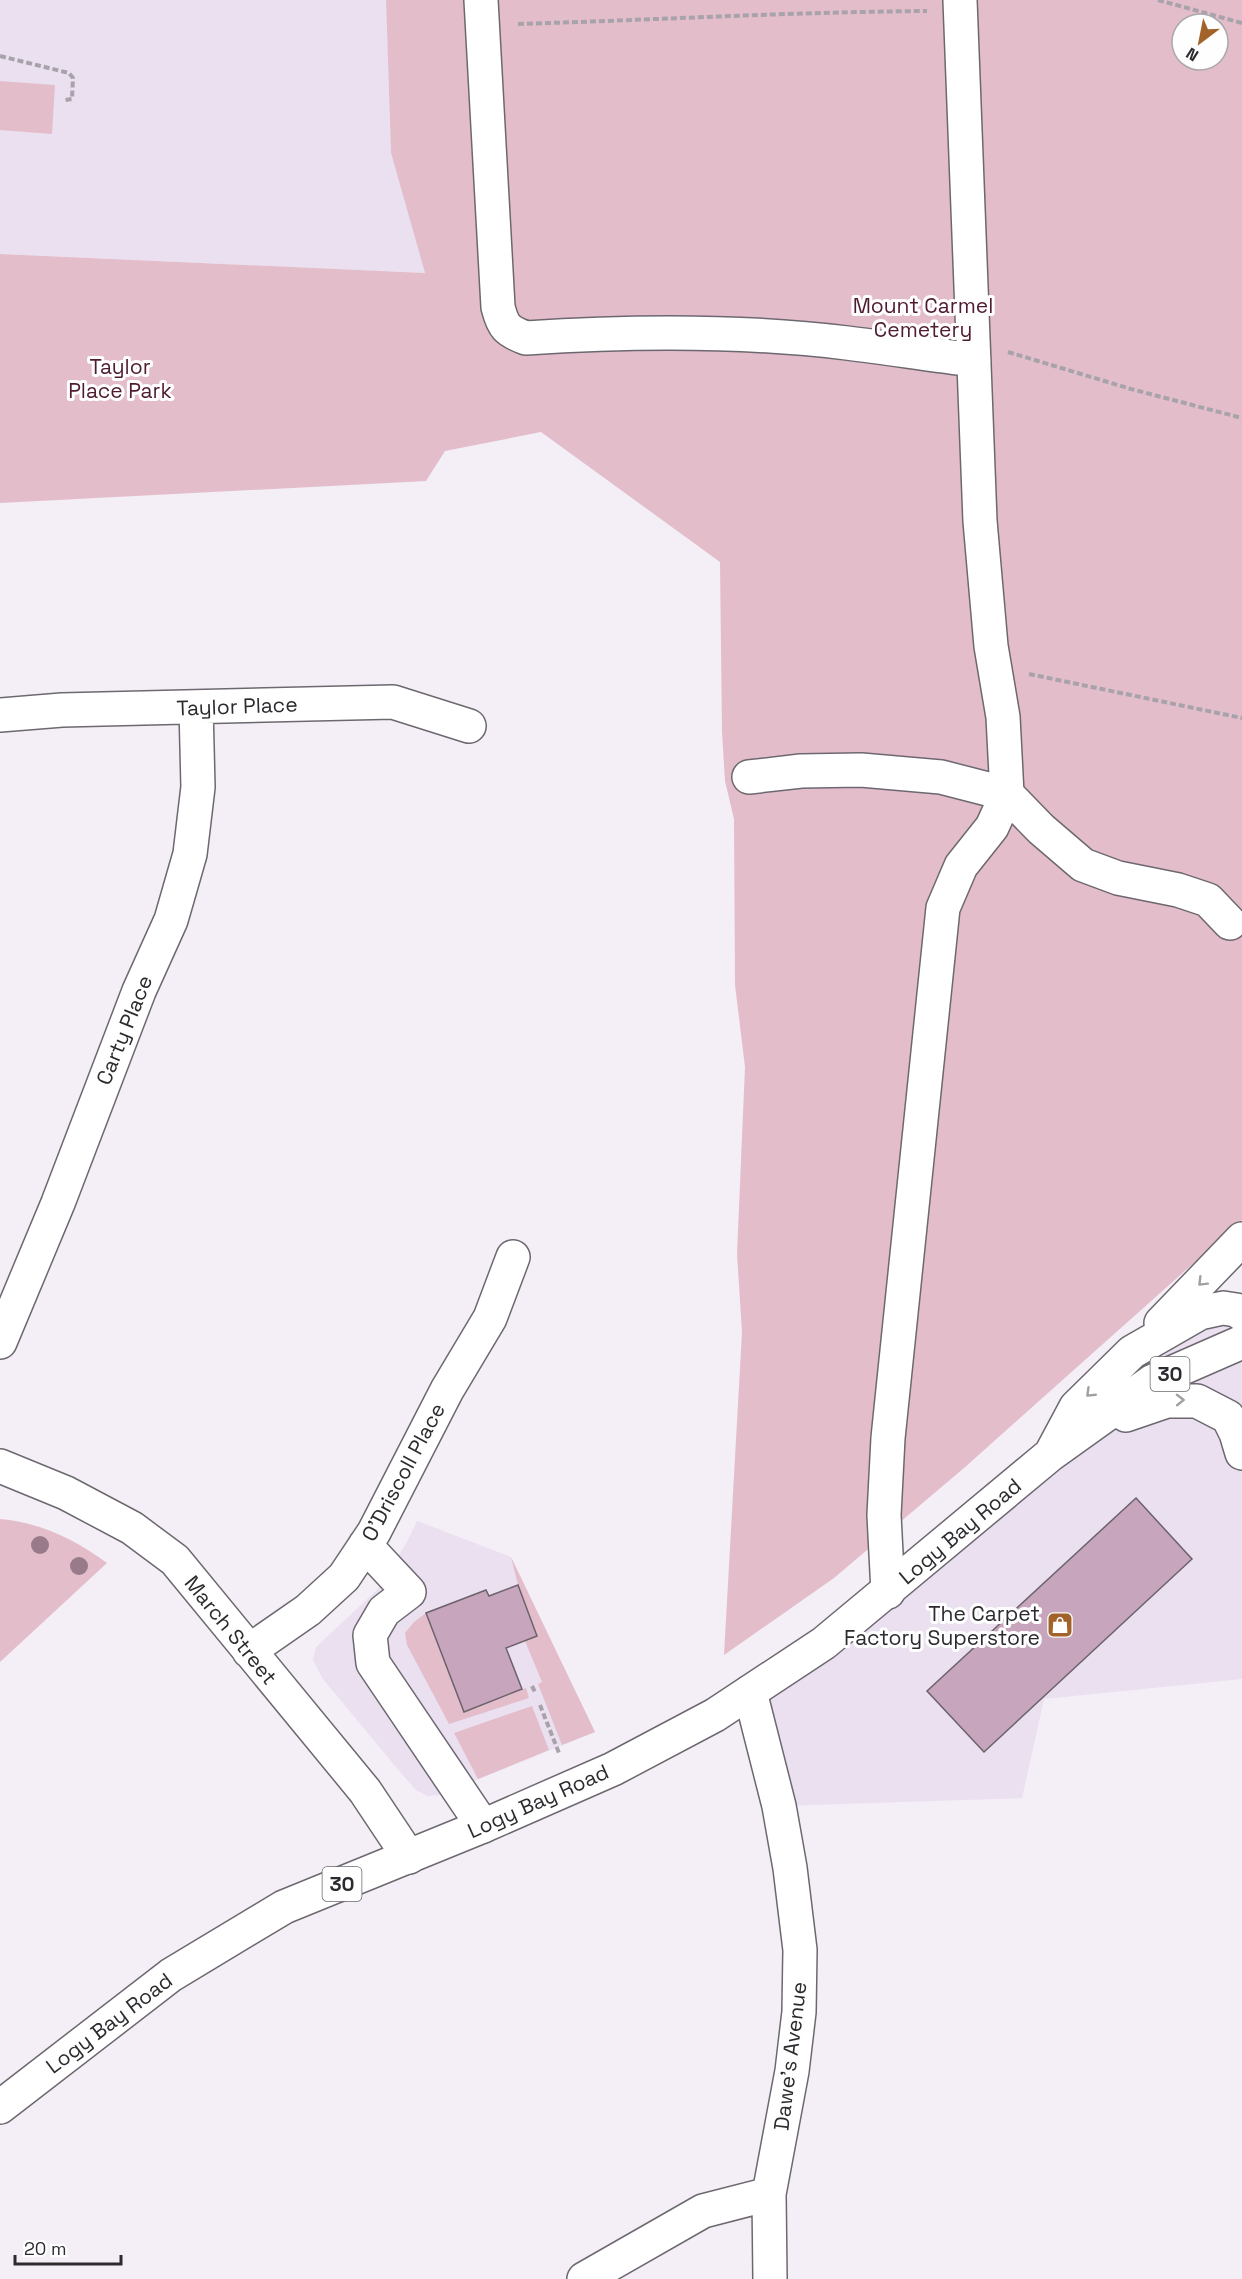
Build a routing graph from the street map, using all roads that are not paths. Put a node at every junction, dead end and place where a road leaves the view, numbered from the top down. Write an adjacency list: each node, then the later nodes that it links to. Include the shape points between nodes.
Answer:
1 (960, 5): 3 (street)
2 (482, 12): 3 (street, via 498,307 511,332 526,338 696,334)
3 (973, 351): 8 (street, via 980,522)
4 (196, 707): 5 (street, Taylor Place); 6 (street, Taylor Place, via 393,702); 13 (street, Carty Place, via 198,787 189,855 171,920)
5 (0, 715)
6 (470, 726)
7 (749, 777): 8 (street, via 861,770 941,777)
8 (1007, 794): 9 (street, via 1083,864 1118,878 1208,900); 21 (street, via 992,827 961,866 943,908 888,1438 884,1515)
9 (1230, 923)
10 (1242, 1239): 15 (street, one-way to 15)
11 (513, 1257): 20 (street, O'Driscoll Place, via 490,1318 447,1389)
12 (1242, 1314): 15 (street, Logy Bay Road / 30, via 1223,1308 1200,1313)
13 (0, 1342)
14 (1242, 1342): 16 (street, Logy Bay Road / 30, via 1153,1382)
15 (1132, 1352): 18 (street, Logy Bay Road / 30, one-way to 18, via 1076,1407)
16 (1104, 1417): 17 (street, one-way to 17, via 1123,1417 1167,1401 1197,1401 1228,1417); 18 (street, Logy Bay Road / 30)
17 (1242, 1453)
18 (1051, 1454): 21 (street, Logy Bay Road / 30)
19 (0, 1466): 22 (street, March Street, via 66,1493 132,1528 175,1560)
20 (365, 1545): 22 (street, O'Driscoll Place, via 344,1577 308,1610); 24 (street, via 409,1592 384,1611 370,1635 373,1663)
21 (888, 1592): 23 (street, Logy Bay Road / 30, via 824,1643)
22 (249, 1651): 25 (street, March Street, via 365,1791)
23 (750, 1692): 24 (street, Logy Bay Road / 30, via 613,1769); 27 (street, Dawe's Avenue, via 779,1806 800,1950 799,2012)
24 (483, 1826): 25 (street, Logy Bay Road / 30)
25 (409, 1857): 26 (street, Logy Bay Road / 30, via 284,1907 171,1976)
26 (0, 2107)
27 (769, 2194): 28 (street, via 703,2211); 29 (street, Dawe's Avenue)
28 (584, 2279)
29 (770, 2279)

